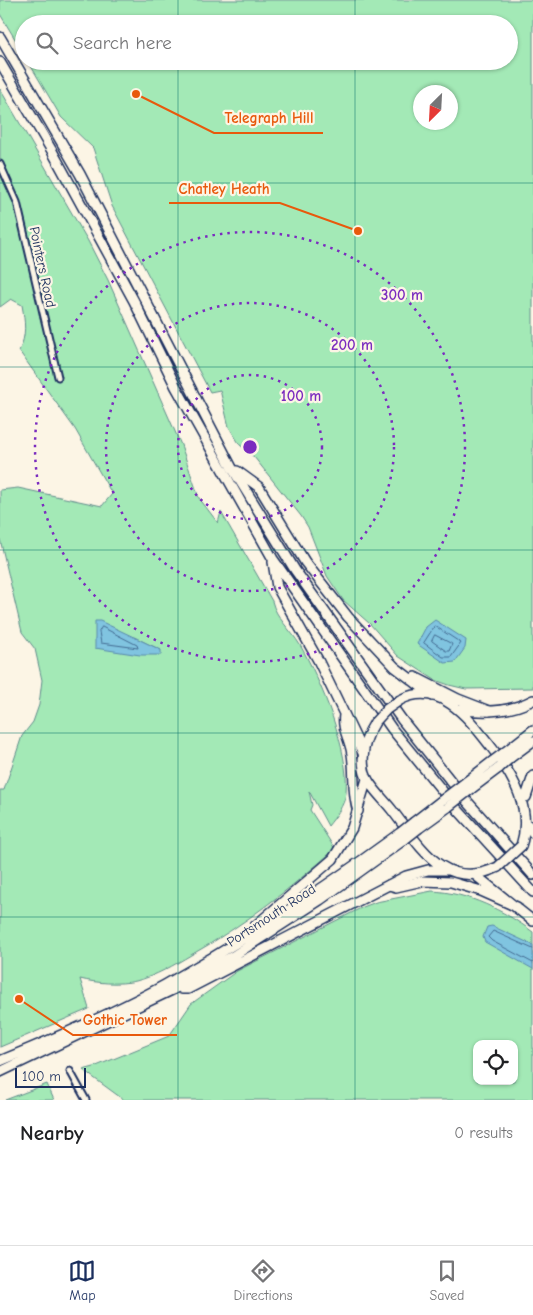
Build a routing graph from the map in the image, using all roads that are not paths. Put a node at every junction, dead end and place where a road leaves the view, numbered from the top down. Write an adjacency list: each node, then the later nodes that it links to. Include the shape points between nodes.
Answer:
1 (0, 37): 3 (highway)
2 (0, 62): 8 (highway, via 57,160 134,301 176,387)
3 (15, 63)
4 (19, 70): 7 (highway, via 80,174)
5 (0, 164): 6 (street, Pointers Road, via 17,202)
6 (58, 377)
7 (232, 468): 9 (highway, via 259,487 320,583); 27 (highway, via 296,570 402,720 466,800)
8 (273, 559): 14 (highway, via 277,587); 29 (highway, via 392,729 458,810)
9 (395, 667): 10 (highway); 13 (highway)
10 (433, 696): 12 (highway); 17 (highway, bridge, via 400,700 386,709 369,733)
11 (533, 700): 13 (highway, via 514,708)
12 (460, 709): 13 (highway); 21 (highway, via 519,783)
13 (489, 711)
14 (344, 715): 17 (highway); 22 (highway, via 342,726 352,751 354,801)
15 (533, 730): 18 (highway, Portsmouth Road)
16 (533, 741): 18 (highway, Portsmouth Road)
17 (363, 753): 20 (highway)
18 (508, 755): 24 (highway, Portsmouth Road, bridge)
19 (533, 776): 21 (highway)
20 (367, 779): 22 (highway); 25 (highway, via 431,859)
21 (526, 797): 23 (highway)
22 (358, 811): 32 (highway, via 348,838 328,864)
23 (531, 829): 26 (highway, bridge, via 521,846 498,867)
24 (402, 836): 32 (highway, Portsmouth Road); 33 (highway, Portsmouth Road, via 351,879 273,932)
25 (447, 870): 26 (highway); 28 (highway, via 421,871)
26 (474, 874): 30 (highway)
27 (533, 875)
28 (389, 884): 30 (highway, via 396,887 422,882 451,882); 33 (highway, via 188,988)
29 (533, 892)
30 (517, 907): 31 (highway)
31 (533, 921)
32 (232, 945): 34 (highway, Portsmouth Road, via 134,1001)
33 (172, 990): 36 (highway, Portsmouth Road)
34 (0, 1061)
35 (70, 1071): 37 (street)
36 (0, 1072)
37 (86, 1100)

